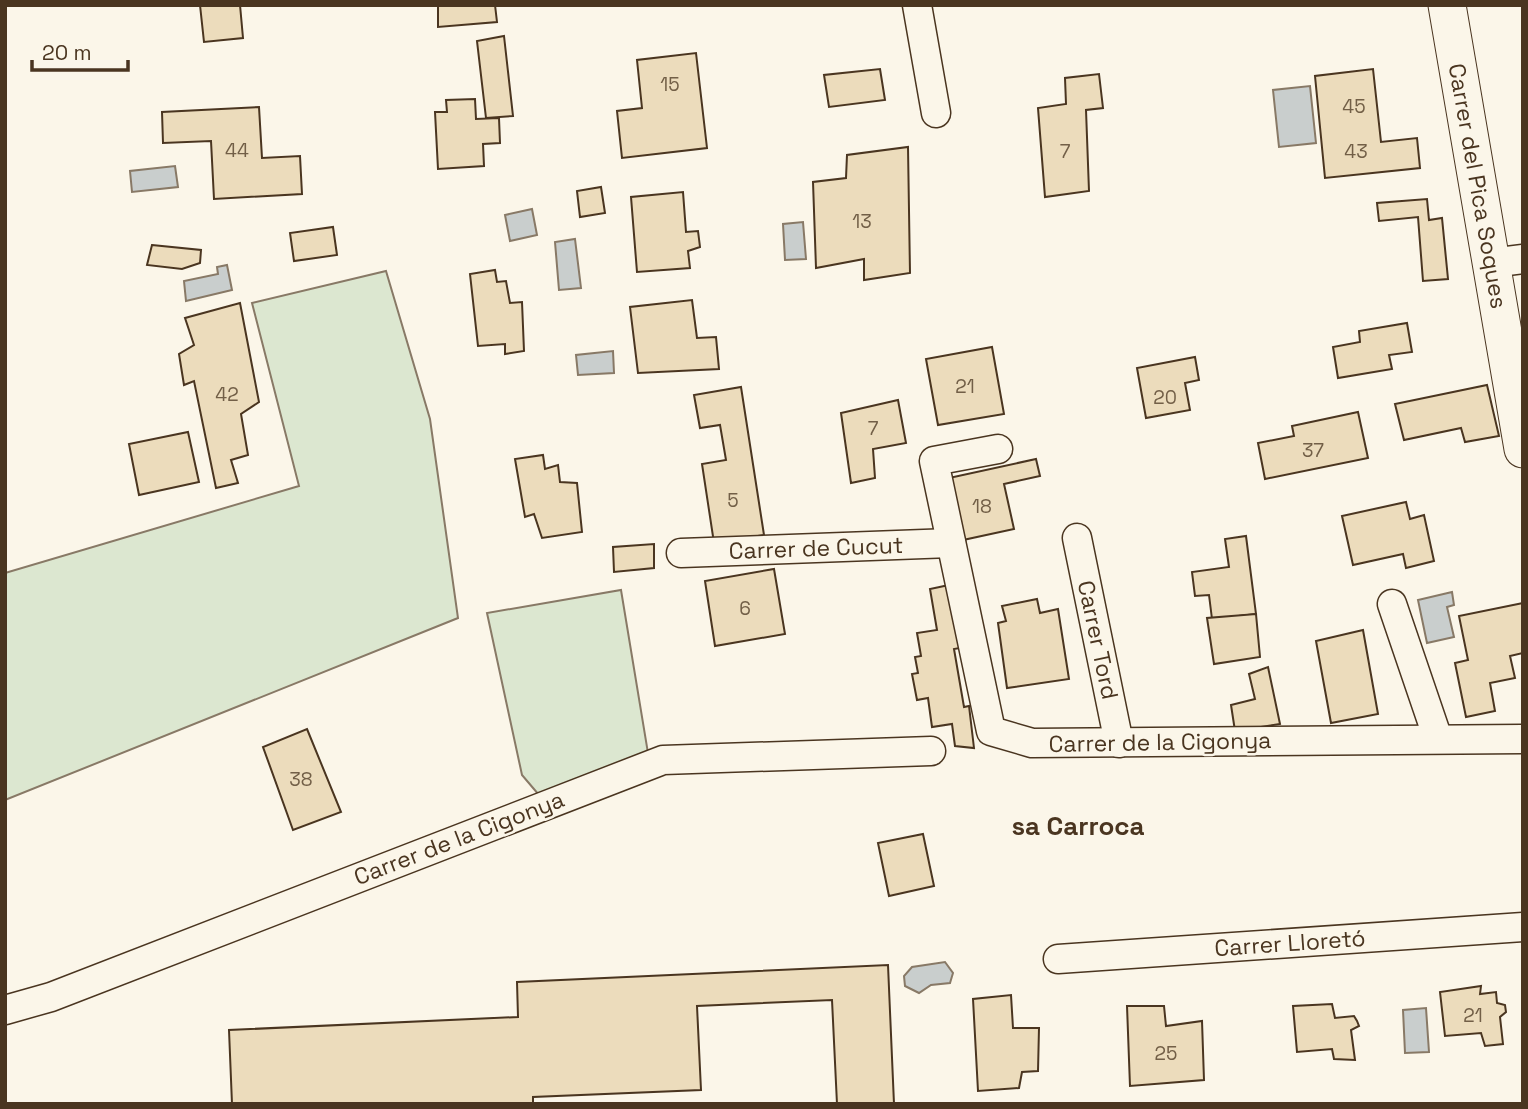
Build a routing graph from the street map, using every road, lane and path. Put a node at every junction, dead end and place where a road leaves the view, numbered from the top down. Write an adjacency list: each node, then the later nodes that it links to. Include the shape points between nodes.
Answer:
1 (917, 5): 3 (street)
2 (1447, 5): 4 (street, Carrer del Pica Soques)
3 (936, 113)
4 (1507, 261): 6 (street, Carrer del Pica Soques)
5 (998, 449): 8 (street, via 934,461)
6 (1523, 449)
7 (1077, 538): 13 (street, Carrer Tord)
8 (951, 543): 9 (street, Carrer de Cucut); 13 (street, Carrer de la Cigonya, via 990,731 1032,743)
9 (681, 553)
10 (1392, 604): 11 (street)
11 (1438, 739): 12 (street, Carrer de la Cigonya); 13 (street, Carrer de la Cigonya)
12 (1523, 739)
13 (1119, 743)
14 (931, 751): 17 (street, Carrer de la Cigonya, via 663,760 64,992)
15 (1523, 927): 16 (street, Carrer Lloretó)
16 (1058, 959)
17 (5, 1010)

